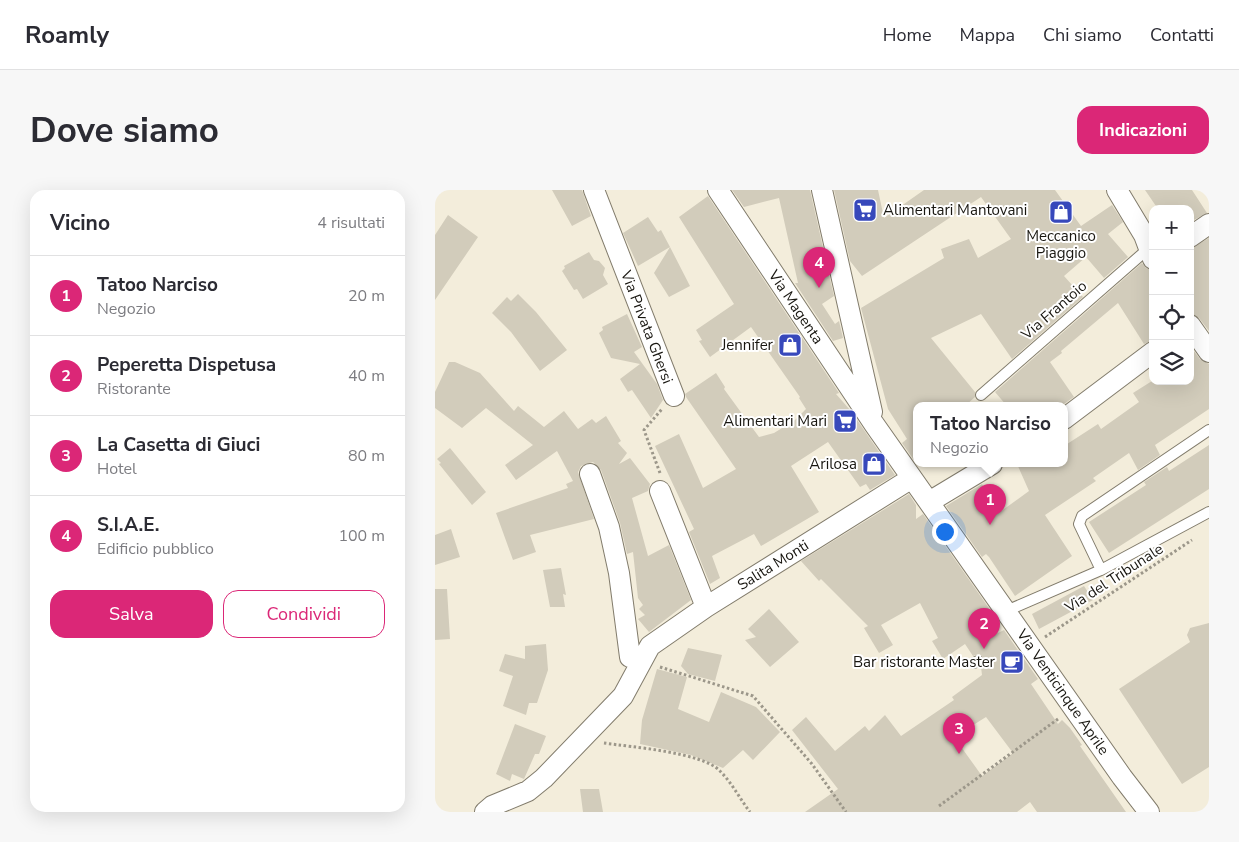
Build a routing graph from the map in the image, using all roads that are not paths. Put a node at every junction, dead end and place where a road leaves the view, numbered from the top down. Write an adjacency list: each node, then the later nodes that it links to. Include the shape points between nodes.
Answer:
1 (594, 190): 12 (street, Via Privata Ghersi)
2 (718, 190): 15 (street, Via Magenta)
3 (822, 190): 15 (street, Via Venticinque Aprile)
4 (1117, 190): 7 (street)
5 (1209, 224): 6 (street)
6 (1194, 234)
7 (1150, 250)
8 (1149, 256): 13 (lane, Via Frantoio, via 1052,331)
9 (1194, 331): 10 (street)
10 (1209, 352)
11 (1149, 355): 14 (street)
12 (674, 396)
13 (981, 396)
14 (1068, 416)
15 (874, 424): 19 (street, Via Venticinque Aprile)
16 (1209, 430): 23 (lane, via 1082,516 1079,524)
17 (987, 467): 21 (street)
18 (590, 474): 26 (street, via 609,527 619,573 630,657)
19 (912, 478): 21 (street, Via Venticinque Aprile); 24 (street, Salita Monti)
20 (660, 483): 24 (street)
21 (929, 502): 25 (street, Via Venticinque Aprile)
22 (1209, 512): 23 (lane)
23 (1101, 570): 25 (lane)
24 (706, 607): 26 (street, Salita Monti, via 650,646)
25 (1006, 611): 28 (street, Via Venticinque Aprile, via 1020,639 1075,708)
26 (641, 661): 27 (street, Salita Monti, via 623,696 585,737 529,791)
27 (485, 812)
28 (1149, 812)

